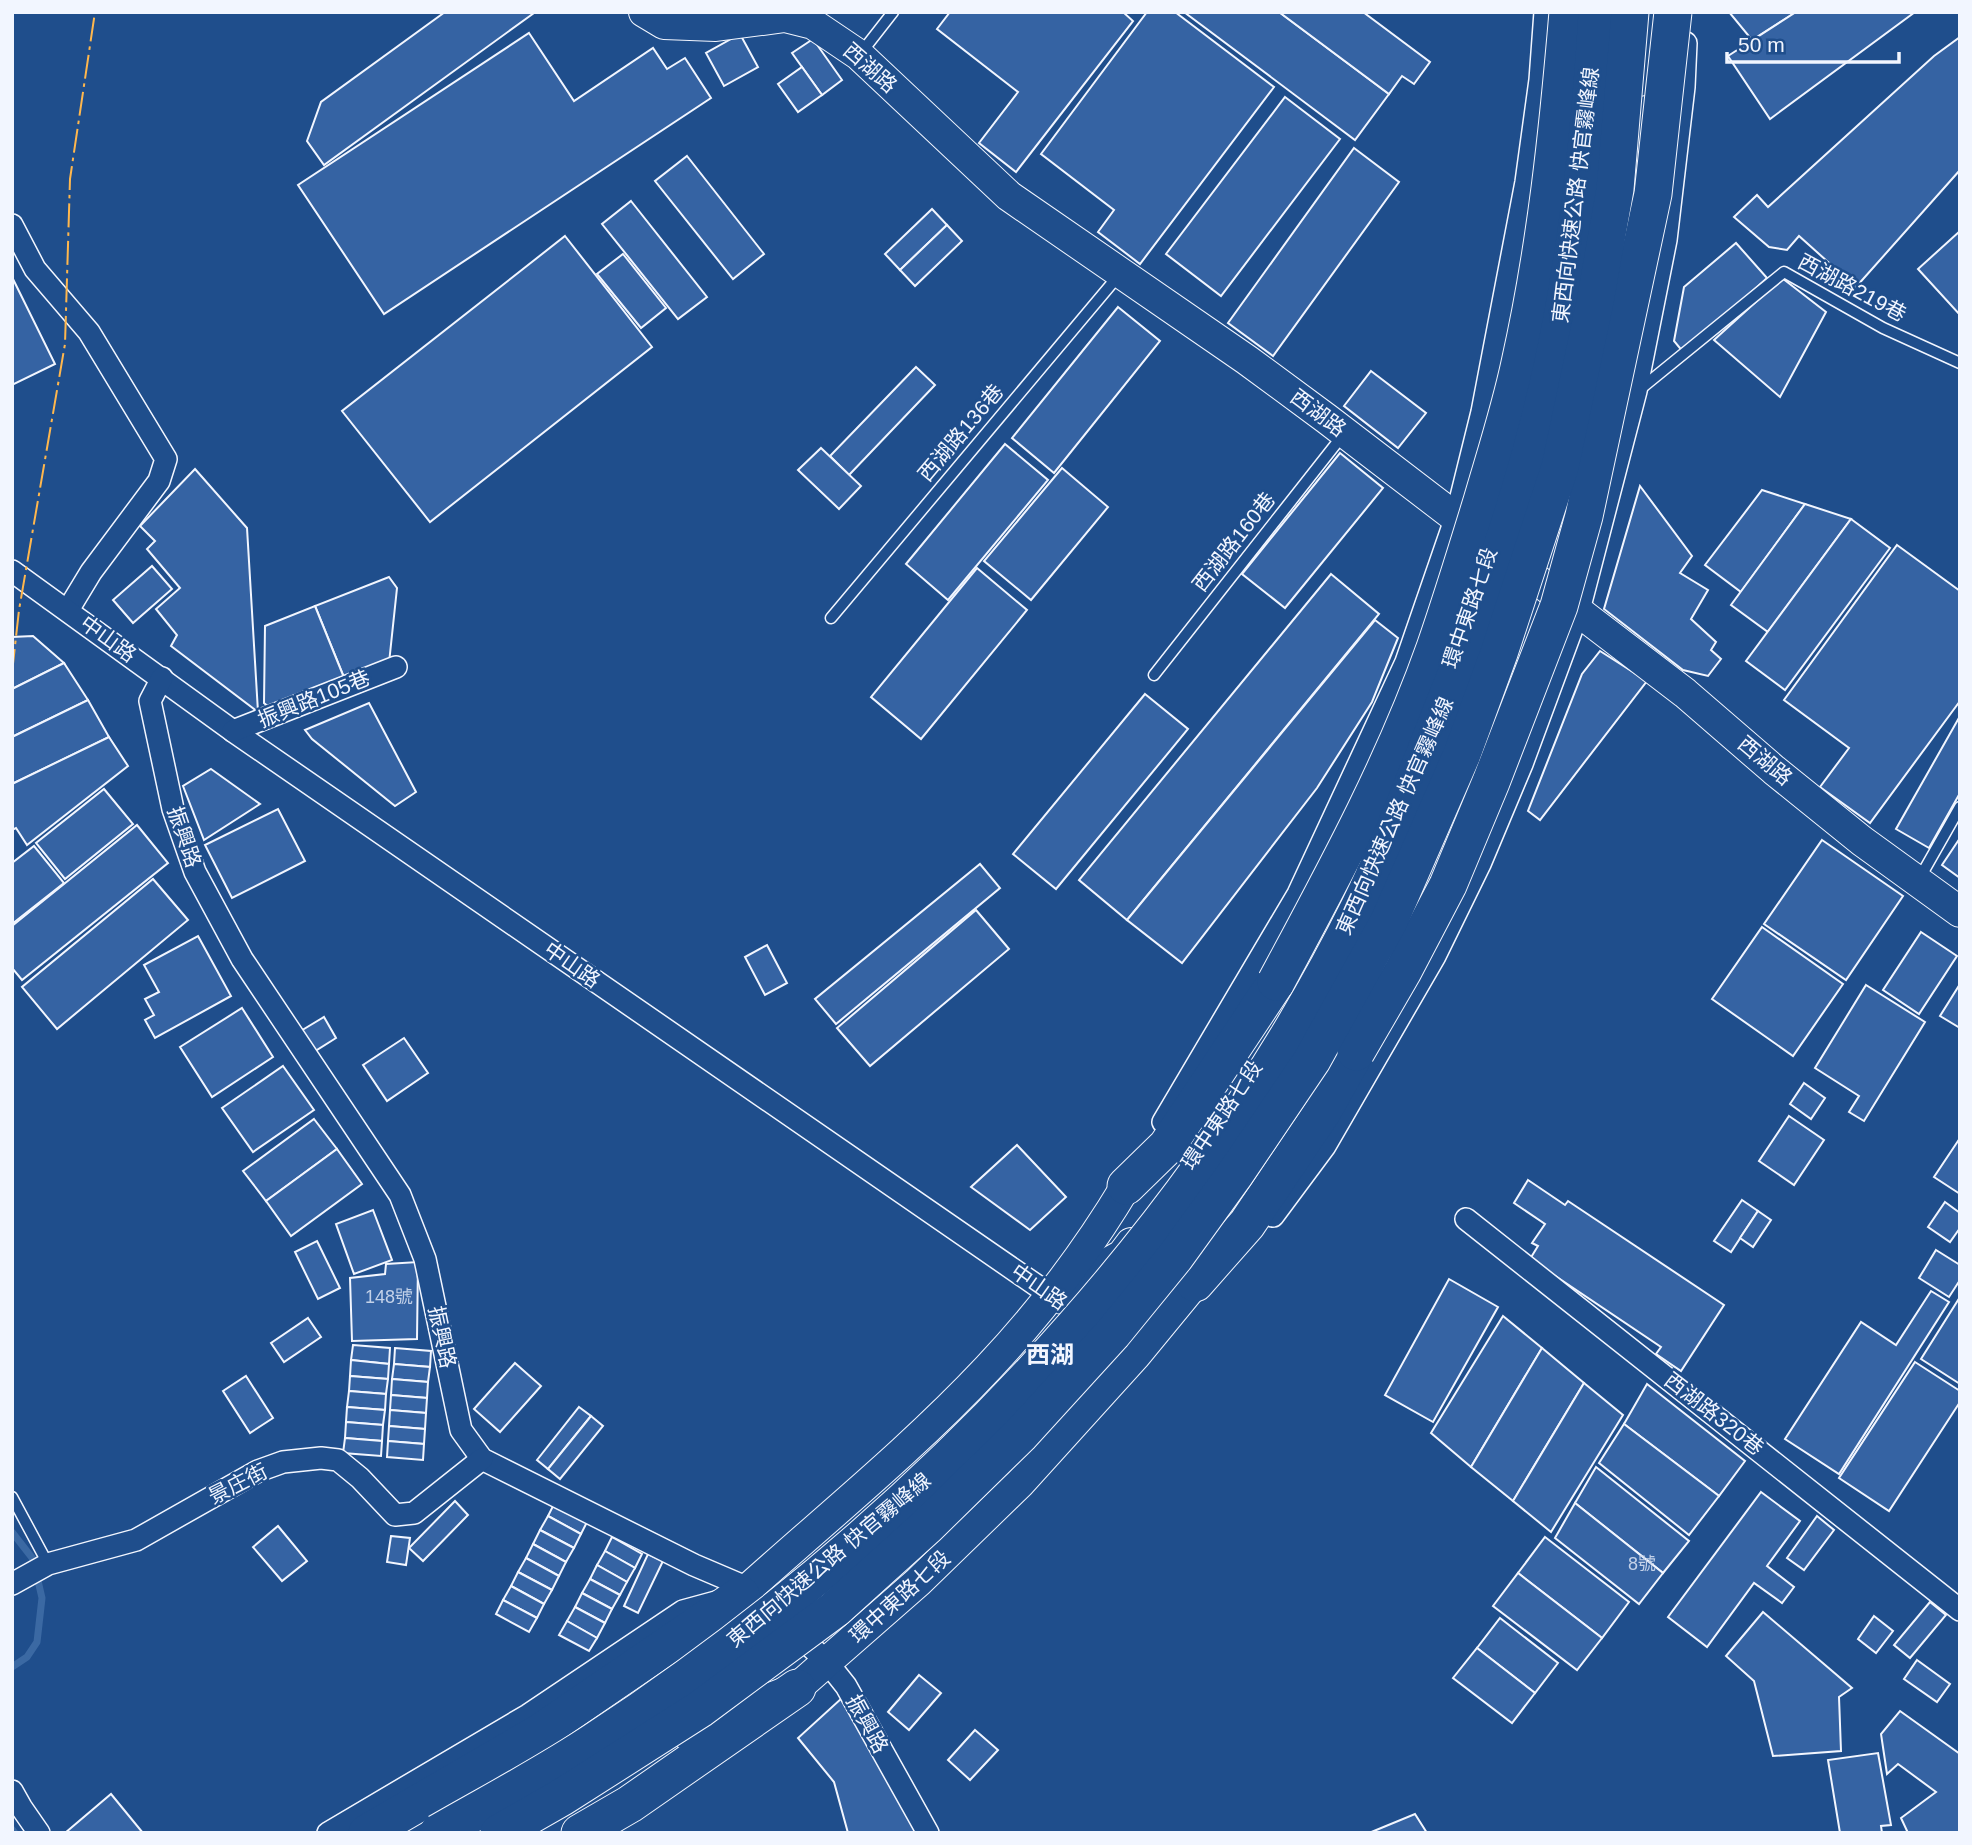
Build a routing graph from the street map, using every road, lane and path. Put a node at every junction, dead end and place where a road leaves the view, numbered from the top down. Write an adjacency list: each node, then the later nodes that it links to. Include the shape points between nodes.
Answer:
1 (644, 12): 11 (street, 西湖路, via 664,24 716,26)
2 (893, 12): 12 (lane)
3 (1545, 12): 18 (street, 環中東路七段, via 1526,182 1482,412)
4 (1568, 12): 32 (highway, bridge, via 1550,198 1525,341 1499,444 1435,648 1402,731 1276,982 1167,1146)
5 (1589, 12): 19 (street, 環中東路七段, via 1555,314 1534,413)
6 (1597, 12): 51 (highway, 東西向快速公路 快官霧峰線, bridge, via 1580,195 1562,316 1516,504 1468,644 1362,903 1274,1058 1137,1252 1057,1344 912,1495 684,1680 594,1742)
7 (1630, 12): 52 (highway, 東西向快速公路 快官霧峰線, bridge, via 1615,189 1560,467 1462,754 1389,921 1312,1060 1175,1257 1113,1333 1020,1435 927,1526 835,1609 700,1709)
8 (1650, 12): 21 (street, 環中東路七段, via 1605,302 1568,470)
9 (1673, 12): 34 (highway, bridge, via 1653,194 1587,503 1559,606 1448,885 1403,971 1323,1111 1247,1224)
10 (1687, 12): 16 (street, 環中東路七段, via 1684,87 1666,240)
11 (786, 15): 12 (street, 西湖路, via 813,24)
12 (859, 55): 14 (street, 西湖路, via 1009,196)
13 (12, 225): 22 (street, via 35,269 89,332 166,459 159,481)
14 (1121, 273): 17 (street, 西湖路); 24 (lane, 西湖路136巷)
15 (1960, 363): 16 (lane, 西湖路219巷, via 1883,328 1784,272)
16 (1636, 391): 23 (street, 環中東路七段)
17 (1345, 433): 18 (street, 西湖路); 26 (lane, 西湖路160巷)
18 (1456, 517): 19 (street, 西湖路); 32 (street, 環中東路七段, via 1406,662 1298,894)
19 (1492, 545): 21 (street, 西湖路); 35 (street, 環中東路七段, via 1428,726 1355,899 1312,974 1231,1107 1122,1255)
20 (12, 570): 22 (street, 中山路)
21 (1534, 577): 23 (street, 西湖路); 34 (street, 環中東路七段, via 1472,758 1369,985 1300,1105 1228,1205)
22 (68, 610): 27 (street, 中山路)
23 (1579, 610): 30 (street, 西湖路); 34 (street, 環中東路七段, via 1522,764 1435,956 1325,1146 1267,1224)
24 (831, 618)
25 (396, 667): 28 (street, 振興路105巷)
26 (1154, 675)
27 (162, 678): 28 (street, 中山路); 37 (street, 振興路, via 150,701 173,809 195,872 242,959 400,1195 425,1259 461,1430)
28 (233, 731): 35 (street, 中山路)
29 (1960, 807): 30 (lane)
30 (1917, 883): 31 (street, 西湖路)
31 (1960, 912)
32 (1126, 1186): 35 (street, 環中東路七段)
33 (1466, 1219): 42 (street, 西湖路320巷)
34 (1195, 1283): 36 (street, 環中東路七段)
35 (1051, 1295): 36 (street, 中山路); 41 (street, 環中東路七段, via 926,1430)
36 (1135, 1356): 43 (street, 環中東路七段, via 971,1532)
37 (482, 1459): 39 (street, 景庄街, via 414,1513 395,1515 338,1460 283,1462 258,1471 136,1540); 41 (street, 振興路)
38 (12, 1497): 39 (lane)
39 (48, 1564): 40 (street, 景庄街)
40 (12, 1584)
41 (745, 1592): 43 (street, 振興路); 48 (street, 環中東路七段, via 683,1611 528,1716); 49 (highway, via 561,1718); 50 (street, 環中東路七段, via 733,1625 678,1670 591,1732)
42 (1960, 1610)
43 (827, 1662): 44 (street, 環中東路七段); 55 (street, 振興路, via 846,1686)
44 (797, 1688): 46 (highway); 53 (street, 環中東路七段, via 705,1722)
45 (12, 1791): 47 (street)
46 (624, 1818): 54 (highway)
47 (40, 1833)
48 (328, 1833)
49 (367, 1833)
50 (421, 1833)
51 (438, 1833)
52 (499, 1833)
53 (525, 1833)
54 (580, 1833)
55 (928, 1833)

